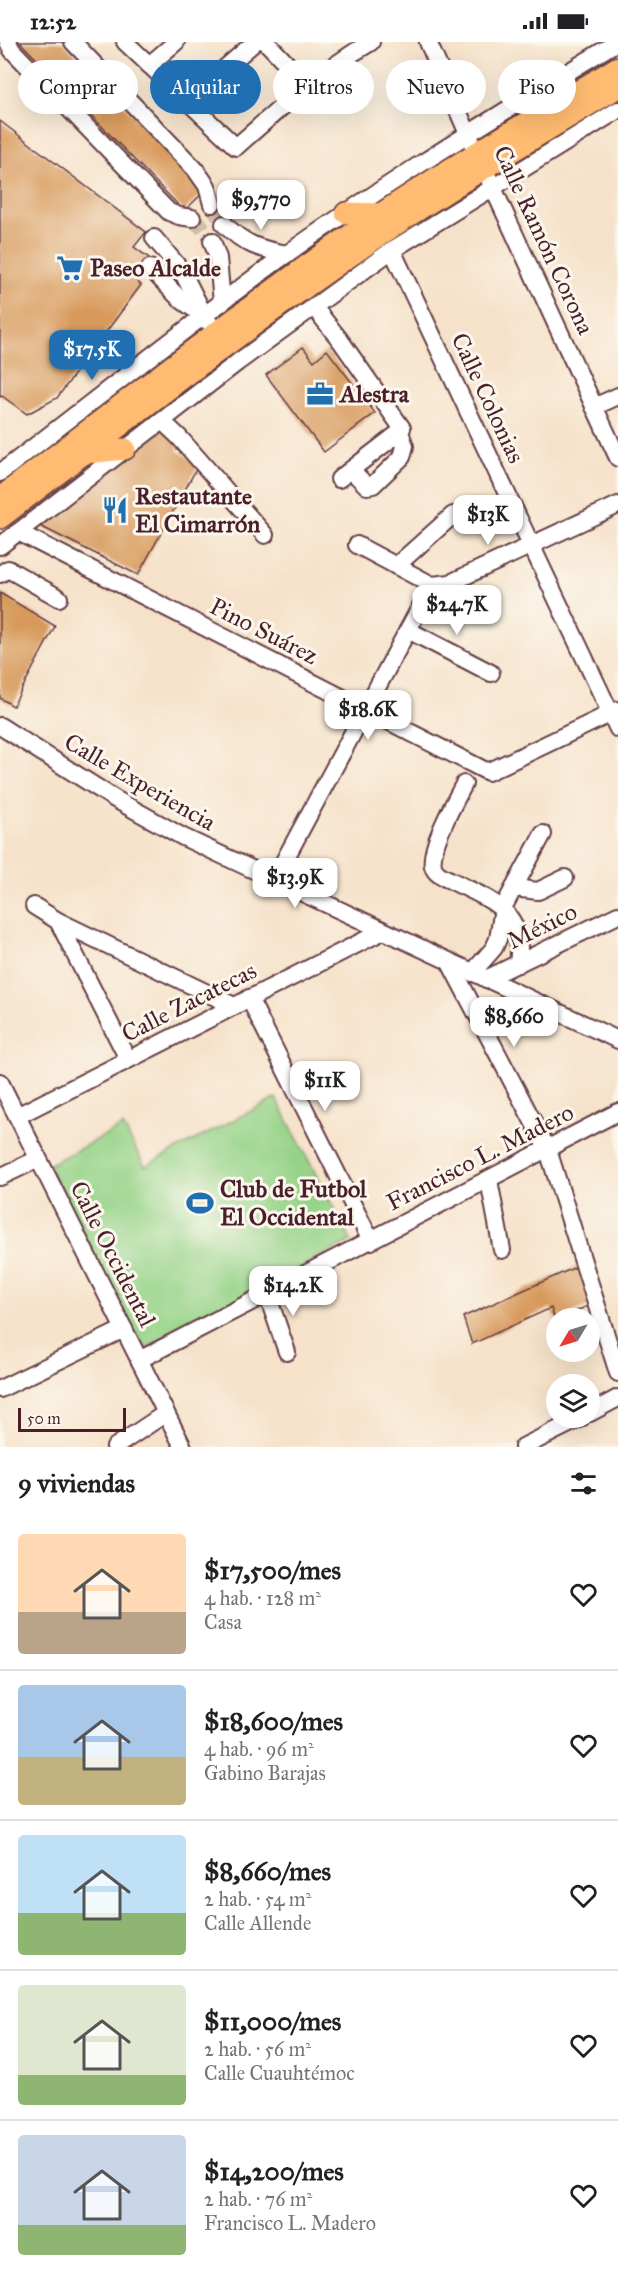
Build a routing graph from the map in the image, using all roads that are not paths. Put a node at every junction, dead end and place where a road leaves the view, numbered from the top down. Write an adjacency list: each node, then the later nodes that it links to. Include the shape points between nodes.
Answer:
1 (8, 42): 24 (street, via 169,212)
2 (73, 42): 21 (street, via 195,169 207,186)
3 (125, 42): 13 (street)
4 (176, 42): 13 (street)
5 (255, 42): 10 (street)
6 (266, 42): 11 (street)
7 (371, 42): 12 (street)
8 (428, 42): 19 (street, Calle Ramón Corona)
9 (617, 42): 19 (street)
10 (234, 60)
11 (283, 60)
12 (342, 60)
13 (149, 65)
14 (618, 68): 20 (main road)
15 (618, 87): 20 (main road)
16 (618, 110): 20 (street)
17 (201, 114): 18 (street, via 236,147)
18 (274, 114)
19 (468, 133): 20 (street, Calle Ramón Corona); 22 (street)
20 (485, 169): 23 (main road); 28 (street); 33 (main road); 35 (street, Calle Ramón Corona)
21 (212, 204)
22 (346, 213): 23 (main road); 29 (street)
23 (382, 214): 33 (main road)
24 (192, 218)
25 (224, 224): 29 (street, via 238,239 260,250)
26 (154, 238): 33 (street, via 182,271)
27 (212, 241): 31 (street, via 218,258)
28 (392, 250): 32 (street); 49 (street, Calle Colonias)
29 (287, 254): 31 (street)
30 (150, 268): 33 (street)
31 (222, 303): 33 (street)
32 (314, 307): 33 (street); 37 (street, via 401,424)
33 (221, 339): 36 (street); 39 (main road); 41 (street); 42 (main road)
34 (618, 396): 35 (street)
35 (594, 407): 40 (street, Calle Ramón Corona)
36 (162, 421): 38 (street); 47 (street)
37 (400, 432): 37 (street, via 345,474 373,485 402,456 405,446)
38 (124, 449): 39 (main road); 46 (street)
39 (85, 453): 45 (main road)
40 (618, 458)
41 (0, 473)
42 (0, 498)
43 (618, 505): 49 (street)
44 (453, 515): 51 (street)
45 (0, 518)
46 (18, 532): 50 (street); 57 (street, Pino Suárez)
47 (265, 535)
48 (357, 545): 51 (street)
49 (531, 545): 53 (street, via 450,583); 58 (street, Calle Colonias)
50 (0, 546)
51 (396, 566): 53 (street)
52 (0, 574): 54 (street, via 8,569)
53 (432, 585): 55 (street)
54 (59, 598)
55 (408, 630): 56 (street); 57 (street)
56 (491, 673)
57 (366, 709): 58 (street, Pino Suárez, via 488,772); 64 (street)
58 (614, 711): 60 (street, Calle Colonias)
59 (0, 726): 64 (street, Calle Experiencia, via 115,799)
60 (618, 729)
61 (464, 784): 67 (street, via 443,824 433,868 442,877)
62 (543, 834): 65 (street)
63 (565, 878): 65 (street, via 537,891)
64 (274, 880): 70 (street, Calle Experiencia)
65 (514, 888): 67 (street)
66 (34, 906): 69 (street)
67 (503, 908): 72 (street, via 518,932); 73 (street, via 498,939)
68 (618, 915): 72 (street, México)
69 (58, 921): 74 (street); 76 (street)
70 (383, 931): 71 (street, Calle Experiencia); 74 (street, Calle Zacatecas)
71 (450, 963): 73 (street, Calle Experiencia); 80 (street)
72 (518, 964): 73 (street, México)
73 (479, 976): 75 (street, Calle Experiencia)
74 (241, 1002): 76 (street, Calle Zacatecas); 84 (street)
75 (618, 1040)
76 (128, 1059): 79 (street, Calle Zacatecas)
77 (0, 1083): 79 (street, Calle Occidental)
78 (618, 1112): 80 (street, Francisco L. Madero)
79 (17, 1116): 81 (street, Calle Occidental)
80 (548, 1150): 83 (street, Francisco L. Madero); 90 (street)
81 (38, 1159): 82 (street); 87 (street, Calle Occidental)
82 (0, 1177)
83 (489, 1180): 84 (street, Francisco L. Madero); 85 (street)
84 (371, 1241): 86 (street, Francisco L. Madero)
85 (502, 1250)
86 (267, 1294): 88 (street); 89 (street, Francisco L. Madero)
87 (124, 1329): 89 (street, Calle Occidental); 91 (street)
88 (287, 1352)
89 (139, 1360): 94 (street, Calle Occidental)
90 (618, 1373)
91 (0, 1389)
92 (618, 1398): 93 (street)
93 (600, 1408)
94 (166, 1413): 96 (street); 97 (street, Calle Occidental)
95 (561, 1428): 98 (street)
96 (114, 1447)
97 (183, 1447)
98 (523, 1447)

